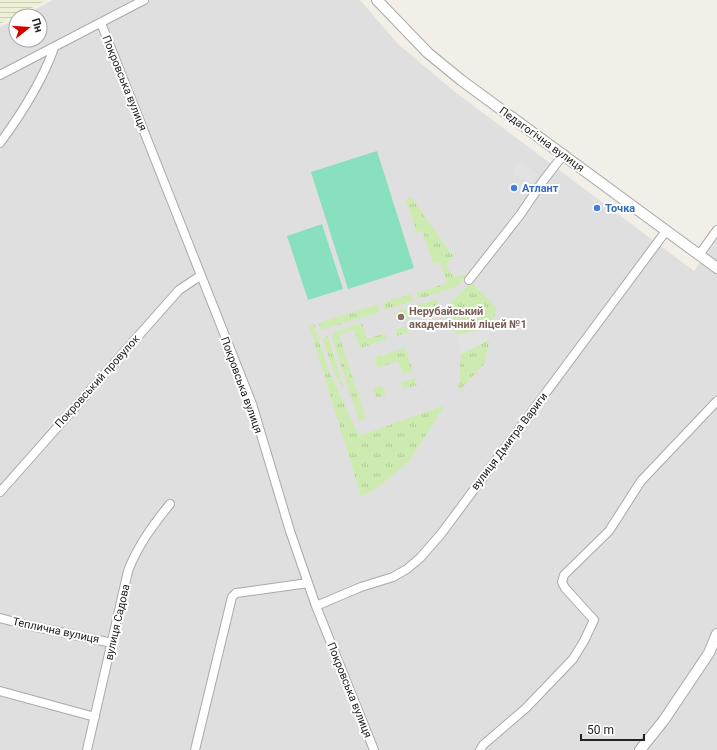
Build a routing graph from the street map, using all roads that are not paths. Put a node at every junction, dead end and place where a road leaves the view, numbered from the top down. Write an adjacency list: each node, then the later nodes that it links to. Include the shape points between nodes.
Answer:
1 (144, 0): 3 (street)
2 (377, 0): 7 (street, Педагогічна вулиця, via 428,53)
3 (101, 23): 4 (street); 12 (street, Покровська вулиця)
4 (54, 48): 5 (street); 6 (street, via 22,113)
5 (0, 75)
6 (0, 142)
7 (564, 154): 9 (street, Педагогічна вулиця); 13 (street)
8 (717, 230): 10 (street)
9 (666, 231): 10 (street, Педагогічна вулиця); 18 (street, вулиця Дмитра Вариги, via 441,534 420,558 393,577)
10 (699, 255): 11 (street, Педагогічна вулиця)
11 (717, 268)
12 (200, 276): 15 (street, Покровський провулок, via 178,290); 17 (street, Покровська вулиця, via 252,404)
13 (469, 280)
14 (717, 401): 27 (street, via 641,481 609,531 564,575 562,582 565,588 594,620 584,641 572,659 526,708)
15 (0, 492)
16 (170, 504): 21 (street, вулиця Садова, via 134,556 128,571)
17 (308, 583): 18 (street, Покровська вулиця); 25 (street, via 236,593 232,597)
18 (316, 606): 26 (street, Покровська вулиця)
19 (0, 618): 21 (street, Теплична вулиця)
20 (717, 634): 28 (street, via 709,653 664,720)
21 (112, 643): 23 (street, вулиця Садова)
22 (0, 691): 23 (street)
23 (95, 717): 24 (street, вулиця Садова)
24 (87, 750)
25 (195, 750)
26 (374, 750)
27 (480, 750)
28 (640, 750)

